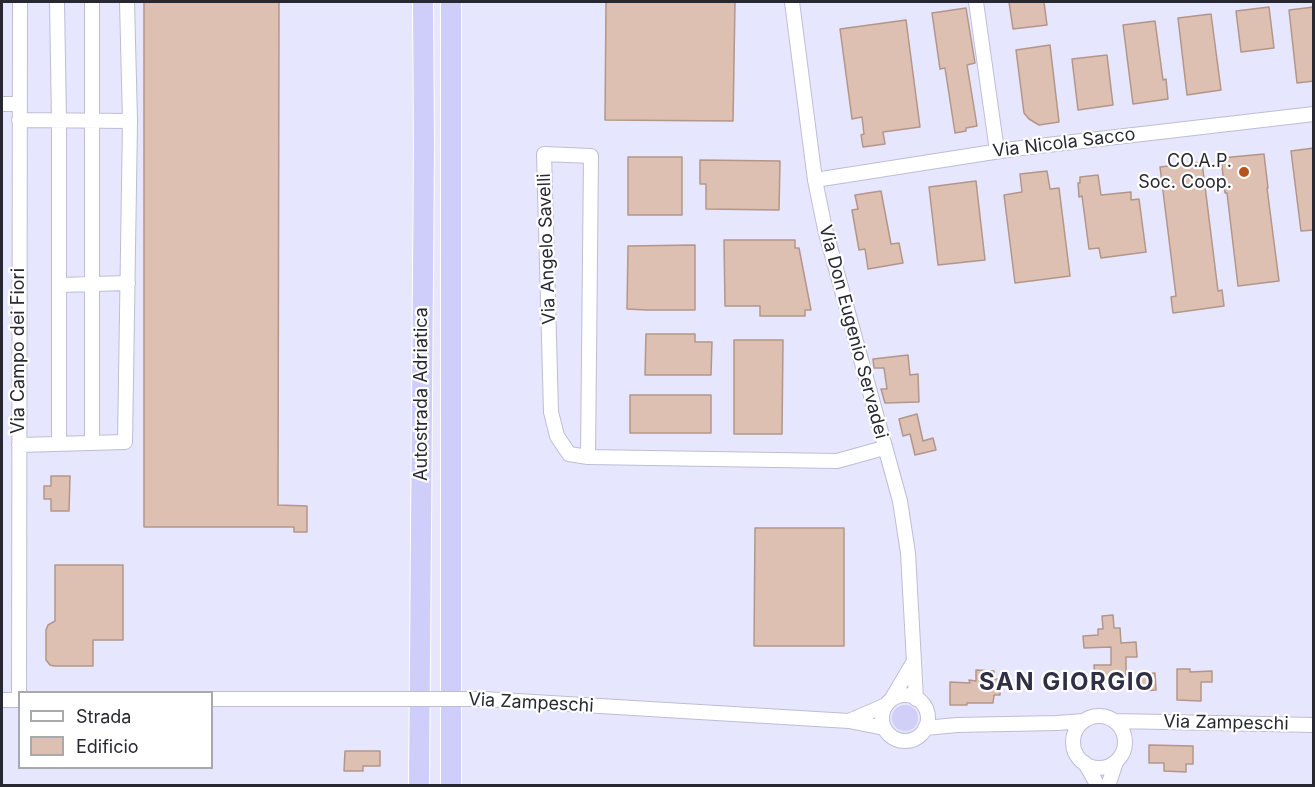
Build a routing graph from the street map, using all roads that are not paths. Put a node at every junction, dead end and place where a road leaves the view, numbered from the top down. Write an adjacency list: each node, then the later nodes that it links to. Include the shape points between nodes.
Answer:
1 (20, 2): 10 (street, Via Campo dei Fiori)
2 (57, 2): 13 (street)
3 (92, 2): 14 (street)
4 (127, 2): 15 (street)
5 (423, 2): 47 (highway, Autostrada Adriatica)
6 (451, 2): 48 (highway, Autostrada Adriatica)
7 (792, 2): 17 (street, Via Don Eugenio Servadei)
8 (976, 2): 16 (street)
9 (2, 104): 10 (street)
10 (19, 104): 12 (street, Via Campo dei Fiori)
11 (1314, 114): 16 (street, Via Nicola Sacco)
12 (19, 120): 13 (street); 23 (street, Via Campo dei Fiori)
13 (59, 120): 14 (street); 20 (street)
14 (92, 121): 15 (street); 18 (street)
15 (130, 121): 19 (street)
16 (997, 151): 17 (street, Via Nicola Sacco)
17 (815, 180): 24 (street, Via Don Eugenio Servadei)
18 (92, 283): 19 (street); 20 (street); 21 (street)
19 (128, 283): 21 (street, via 125,442)
20 (59, 285): 22 (street)
21 (92, 443): 22 (street)
22 (59, 444): 23 (street)
23 (19, 445): 27 (street, Via Campo dei Fiori)
24 (885, 448): 25 (street, Via Angelo Savelli, via 837,461); 26 (street, Via Don Eugenio Servadei, via 900,501 908,553)
25 (588, 457): 25 (street, Via Angelo Savelli, via 591,156 544,154 551,412 557,436 569,454)
26 (914, 661): 29 (street, Via Don Eugenio Servadei); 32 (street)
27 (19, 691)
28 (213, 699): 34 (street, Via Zampeschi, bridge, via 484,699)
29 (916, 699): 32 (street, via 904,695); 33 (street)
30 (2, 700): 31 (street)
31 (18, 700)
32 (889, 702): 34 (street, Via Zampeschi); 41 (street, via 882,716)
33 (926, 711): 39 (street); 42 (street)
34 (849, 721): 41 (street, Via Zampeschi)
35 (1084, 721): 36 (street, via 1100,716); 38 (street); 44 (street)
36 (1115, 721): 37 (street, Via Zampeschi); 43 (street)
37 (1138, 722): 40 (street, Via Zampeschi); 43 (street, Via Zampeschi)
38 (1057, 723): 39 (street); 44 (street)
39 (957, 725): 42 (street)
40 (1314, 725)
41 (884, 728): 42 (street, via 901,741 915,739)
42 (925, 728)
43 (1125, 737): 45 (street, via 1124,751)
44 (1073, 741): 46 (street, via 1078,757)
45 (1116, 762): 46 (street, via 1100,768); 50 (street)
46 (1085, 763): 49 (street)
47 (419, 786)
48 (451, 786)
49 (1098, 786)
50 (1108, 786)

